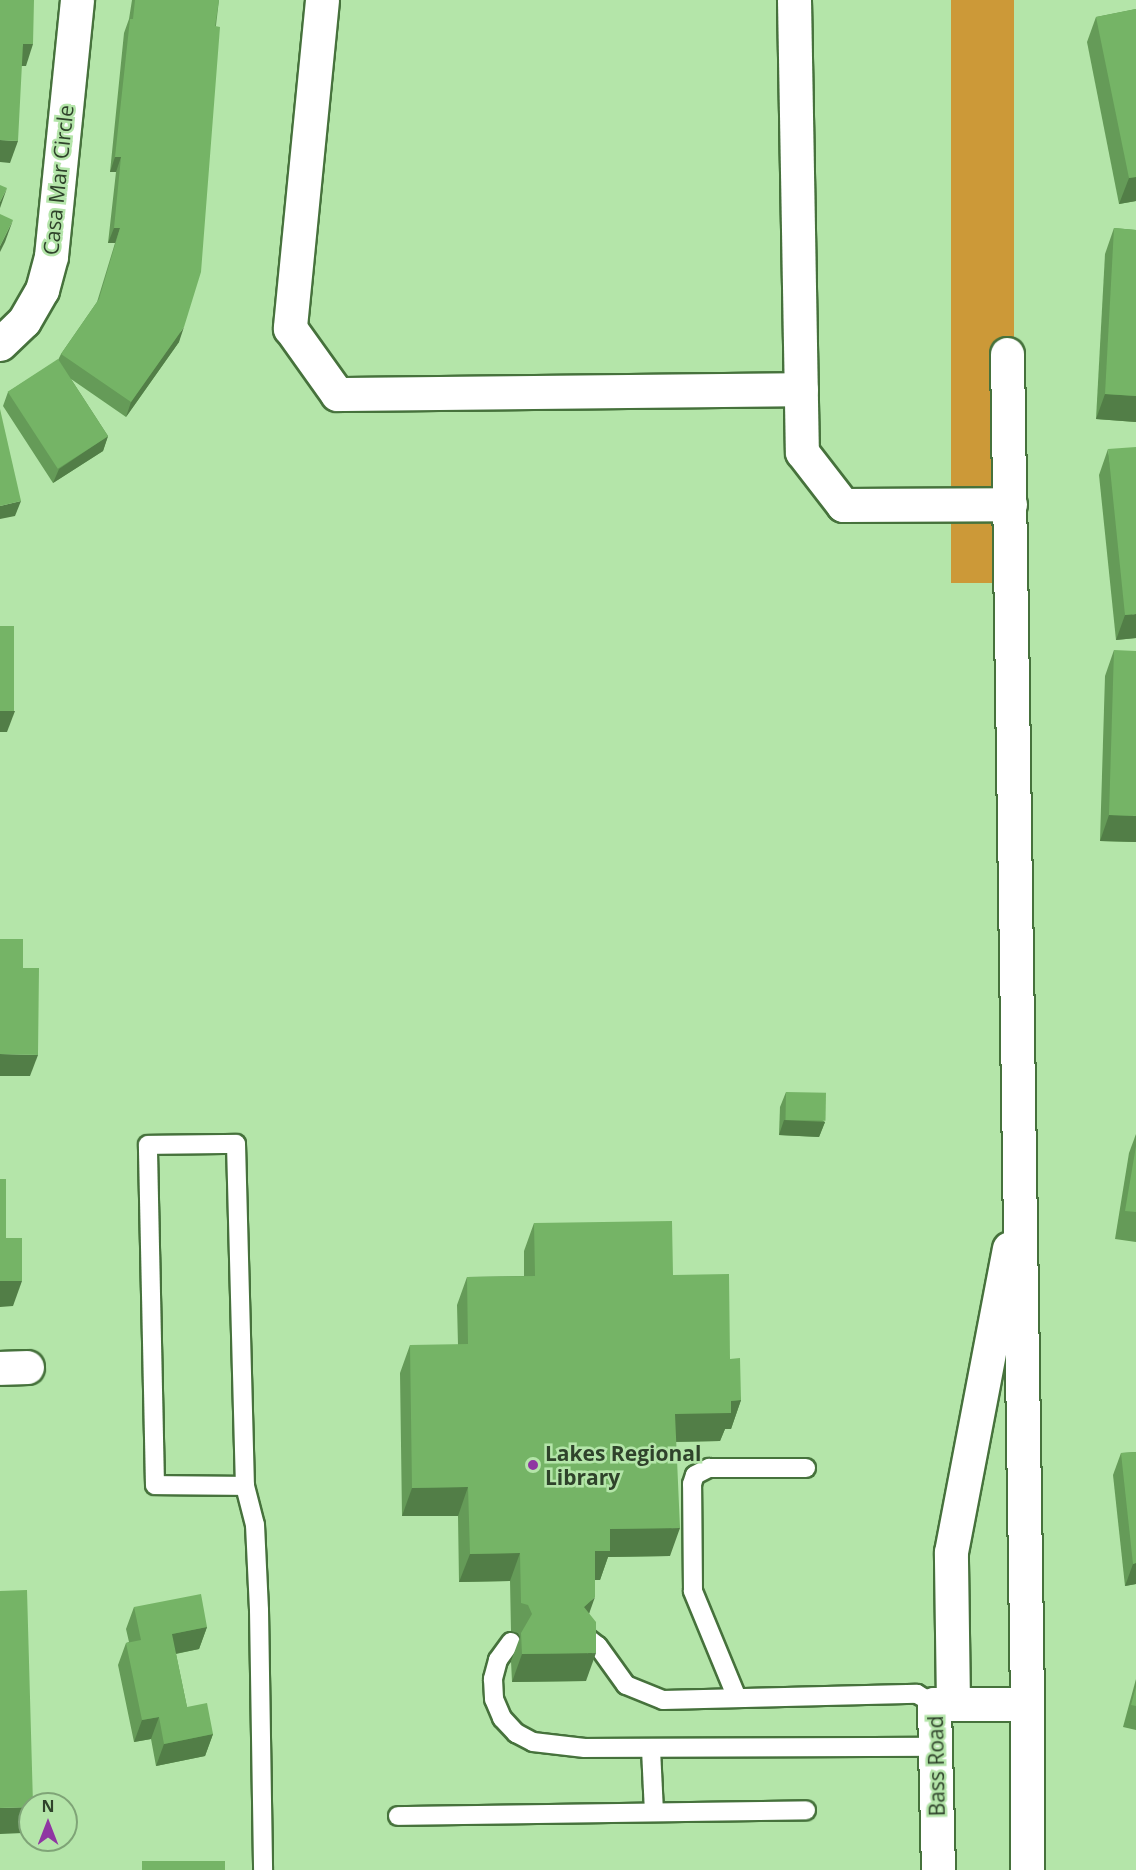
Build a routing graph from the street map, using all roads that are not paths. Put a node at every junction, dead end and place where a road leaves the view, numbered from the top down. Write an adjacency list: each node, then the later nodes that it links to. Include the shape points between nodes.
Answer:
1 (77, 0): 4 (street, Casa Mar Circle, via 51,256 42,290 30,311)
2 (322, 0): 6 (street, via 290,328 337,394)
3 (794, 0): 6 (street)
4 (0, 344)
5 (1007, 354): 7 (street)
6 (801, 389): 7 (street, via 802,452 843,505)
7 (1010, 504): 8 (street)
8 (1022, 1185): 14 (street, via 951,1552); 15 (street)
9 (806, 1468): 13 (lane, via 709,1468 695,1475 692,1484 693,1591)
10 (245, 1486): 10 (lane, via 155,1485 148,1144 236,1143); 21 (lane, via 255,1526)
11 (585, 1636): 13 (lane, via 598,1646 626,1685 641,1694 663,1700)
12 (511, 1642): 17 (lane, via 498,1660 493,1679 494,1699 502,1718 516,1732 533,1742 553,1745)
13 (737, 1698): 14 (lane, via 917,1694)
14 (944, 1704): 15 (street, Bass Road); 16 (street, Bass Road)
15 (1027, 1704): 23 (street)
16 (935, 1748): 17 (lane); 22 (street, Bass Road)
17 (651, 1749): 19 (lane)
18 (806, 1810): 19 (lane)
19 (654, 1812): 20 (lane)
20 (398, 1816)
21 (263, 1870)
22 (938, 1870)
23 (1027, 1870)

